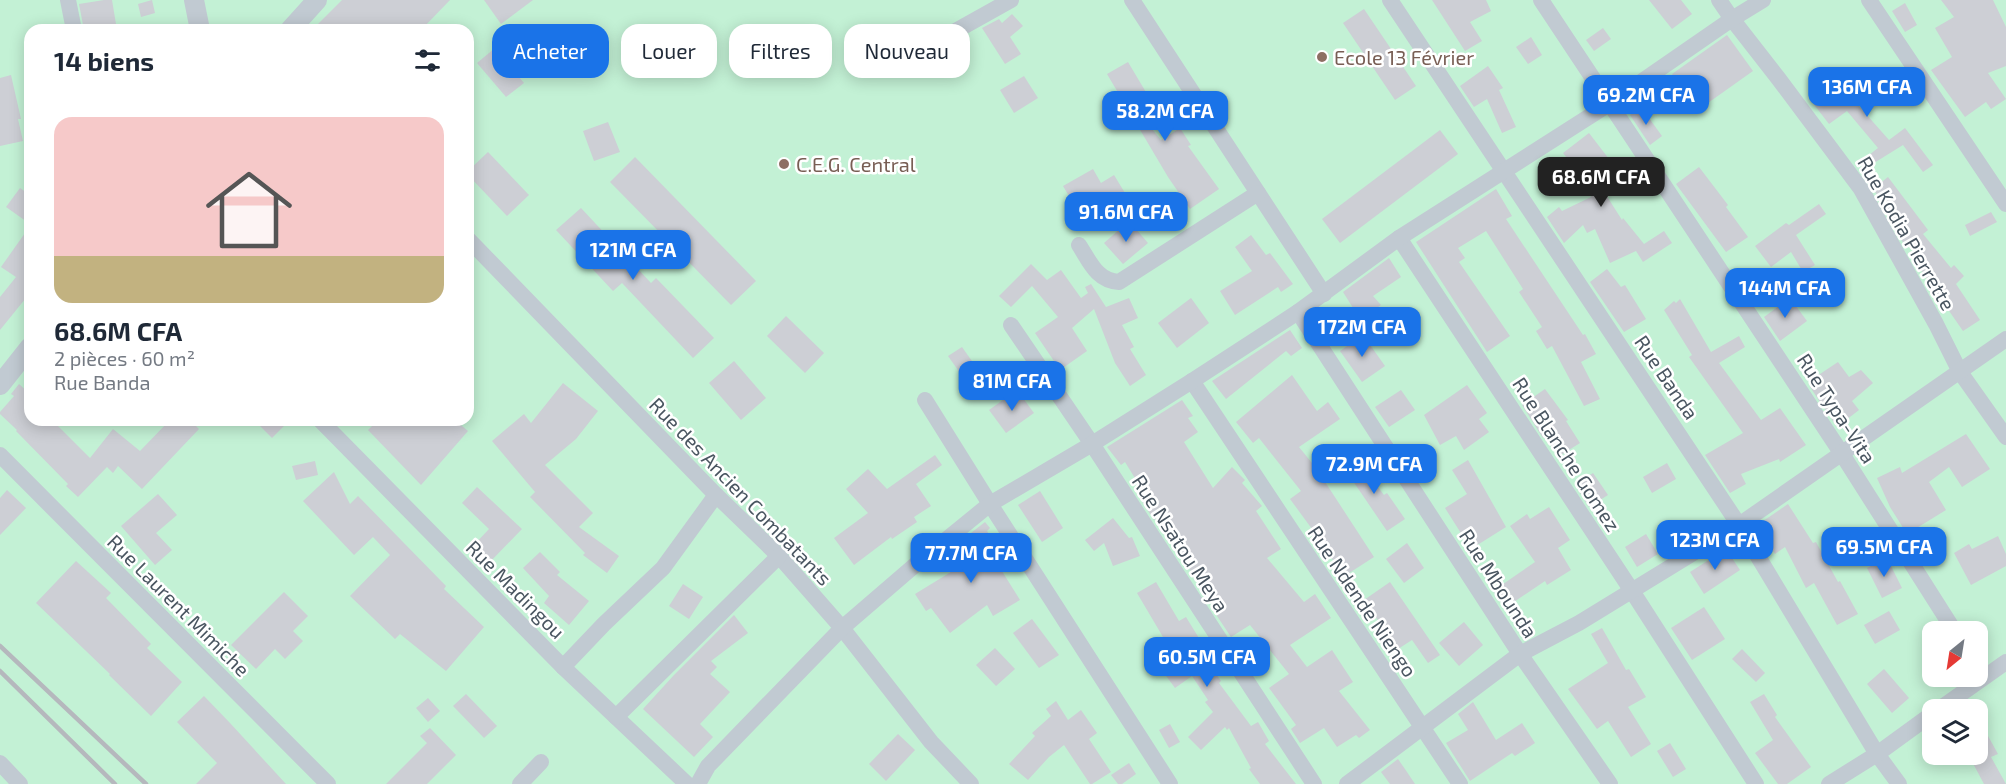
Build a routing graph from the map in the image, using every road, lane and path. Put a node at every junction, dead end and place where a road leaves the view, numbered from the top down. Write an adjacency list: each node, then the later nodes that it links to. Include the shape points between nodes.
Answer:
1 (68, 0): 12 (street)
2 (194, 0): 13 (street)
3 (317, 0): 14 (street)
4 (1011, 0): 15 (street)
5 (1132, 0): 18 (street)
6 (1390, 0): 17 (street, Rue Banda)
7 (1540, 0): 16 (street, Rue Typa-Vita)
8 (1719, 0): 11 (street, Rue Kodia Pierrette)
9 (1763, 0): 11 (street)
10 (1869, 0): 19 (street)
11 (1731, 19): 16 (street); 28 (street, Rue Kodia Pierrette, via 1861,189)
12 (73, 24)
13 (199, 24)
14 (295, 24)
15 (969, 24)
16 (1609, 104): 17 (street); 35 (street, Rue Typa-Vita)
17 (1504, 170): 20 (street); 39 (street, Rue Banda)
18 (1258, 193): 22 (street, via 1119,282 1101,278); 23 (street)
19 (2006, 204)
20 (1399, 238): 23 (street); 41 (street, Rue Blanche Gomez)
21 (474, 245): 37 (street, Rue des Ancien Combatants)
22 (1079, 245)
23 (1323, 294): 24 (street)
24 (1298, 312): 29 (street); 44 (street, Rue Mbounda)
25 (1011, 325): 34 (street, Rue Nsatou Meya)
26 (2006, 339): 28 (street)
27 (24, 355): 30 (street)
28 (1960, 372): 33 (street, Rue Kodia Pierrette); 35 (street)
29 (1192, 381): 34 (street); 52 (street, Rue Ndende Niengo)
30 (0, 385)
31 (924, 400): 38 (street)
32 (326, 426): 46 (street, Rue Madingou)
33 (2006, 437)
34 (1092, 444): 38 (street); 63 (street, Rue Nsatou Meya)
35 (1842, 454): 39 (street); 42 (street, Rue Typa-Vita)
36 (0, 455): 57 (street, Rue Laurent Mimiche)
37 (716, 495): 40 (street, Rue des Ancien Combatants); 46 (street, via 663,568)
38 (990, 504): 43 (street); 62 (street)
39 (1739, 525): 41 (street); 53 (street, Rue Banda)
40 (778, 556): 43 (street, Rue des Ancien Combatants); 50 (street)
41 (1632, 591): 44 (street); 67 (street, Rue Blanche Gomez)
42 (1948, 621)
43 (842, 628): 60 (street, via 708,766); 61 (street, Rue des Ancien Combatants, via 931,741)
44 (1520, 654): 52 (street); 66 (street, Rue Mbounda)
45 (2006, 662): 47 (street)
46 (563, 667): 50 (street, Rue Madingou)
47 (1988, 669)
48 (1964, 687): 49 (street)
49 (1950, 699)
50 (616, 717): 59 (street, Rue Madingou)
51 (1922, 721): 53 (street)
52 (1422, 727): 64 (street); 65 (street, Rue Ndende Niengo)
53 (1877, 754): 68 (street); 69 (street, Rue Banda)
54 (541, 762): 58 (street)
55 (0, 763): 56 (street)
56 (20, 784)
57 (328, 784)
58 (520, 784)
59 (687, 784)
60 (698, 784)
61 (971, 784)
62 (1170, 784)
63 (1314, 784)
64 (1347, 784)
65 (1460, 784)
66 (1610, 784)
67 (1756, 784)
68 (1829, 784)
69 (1899, 784)

